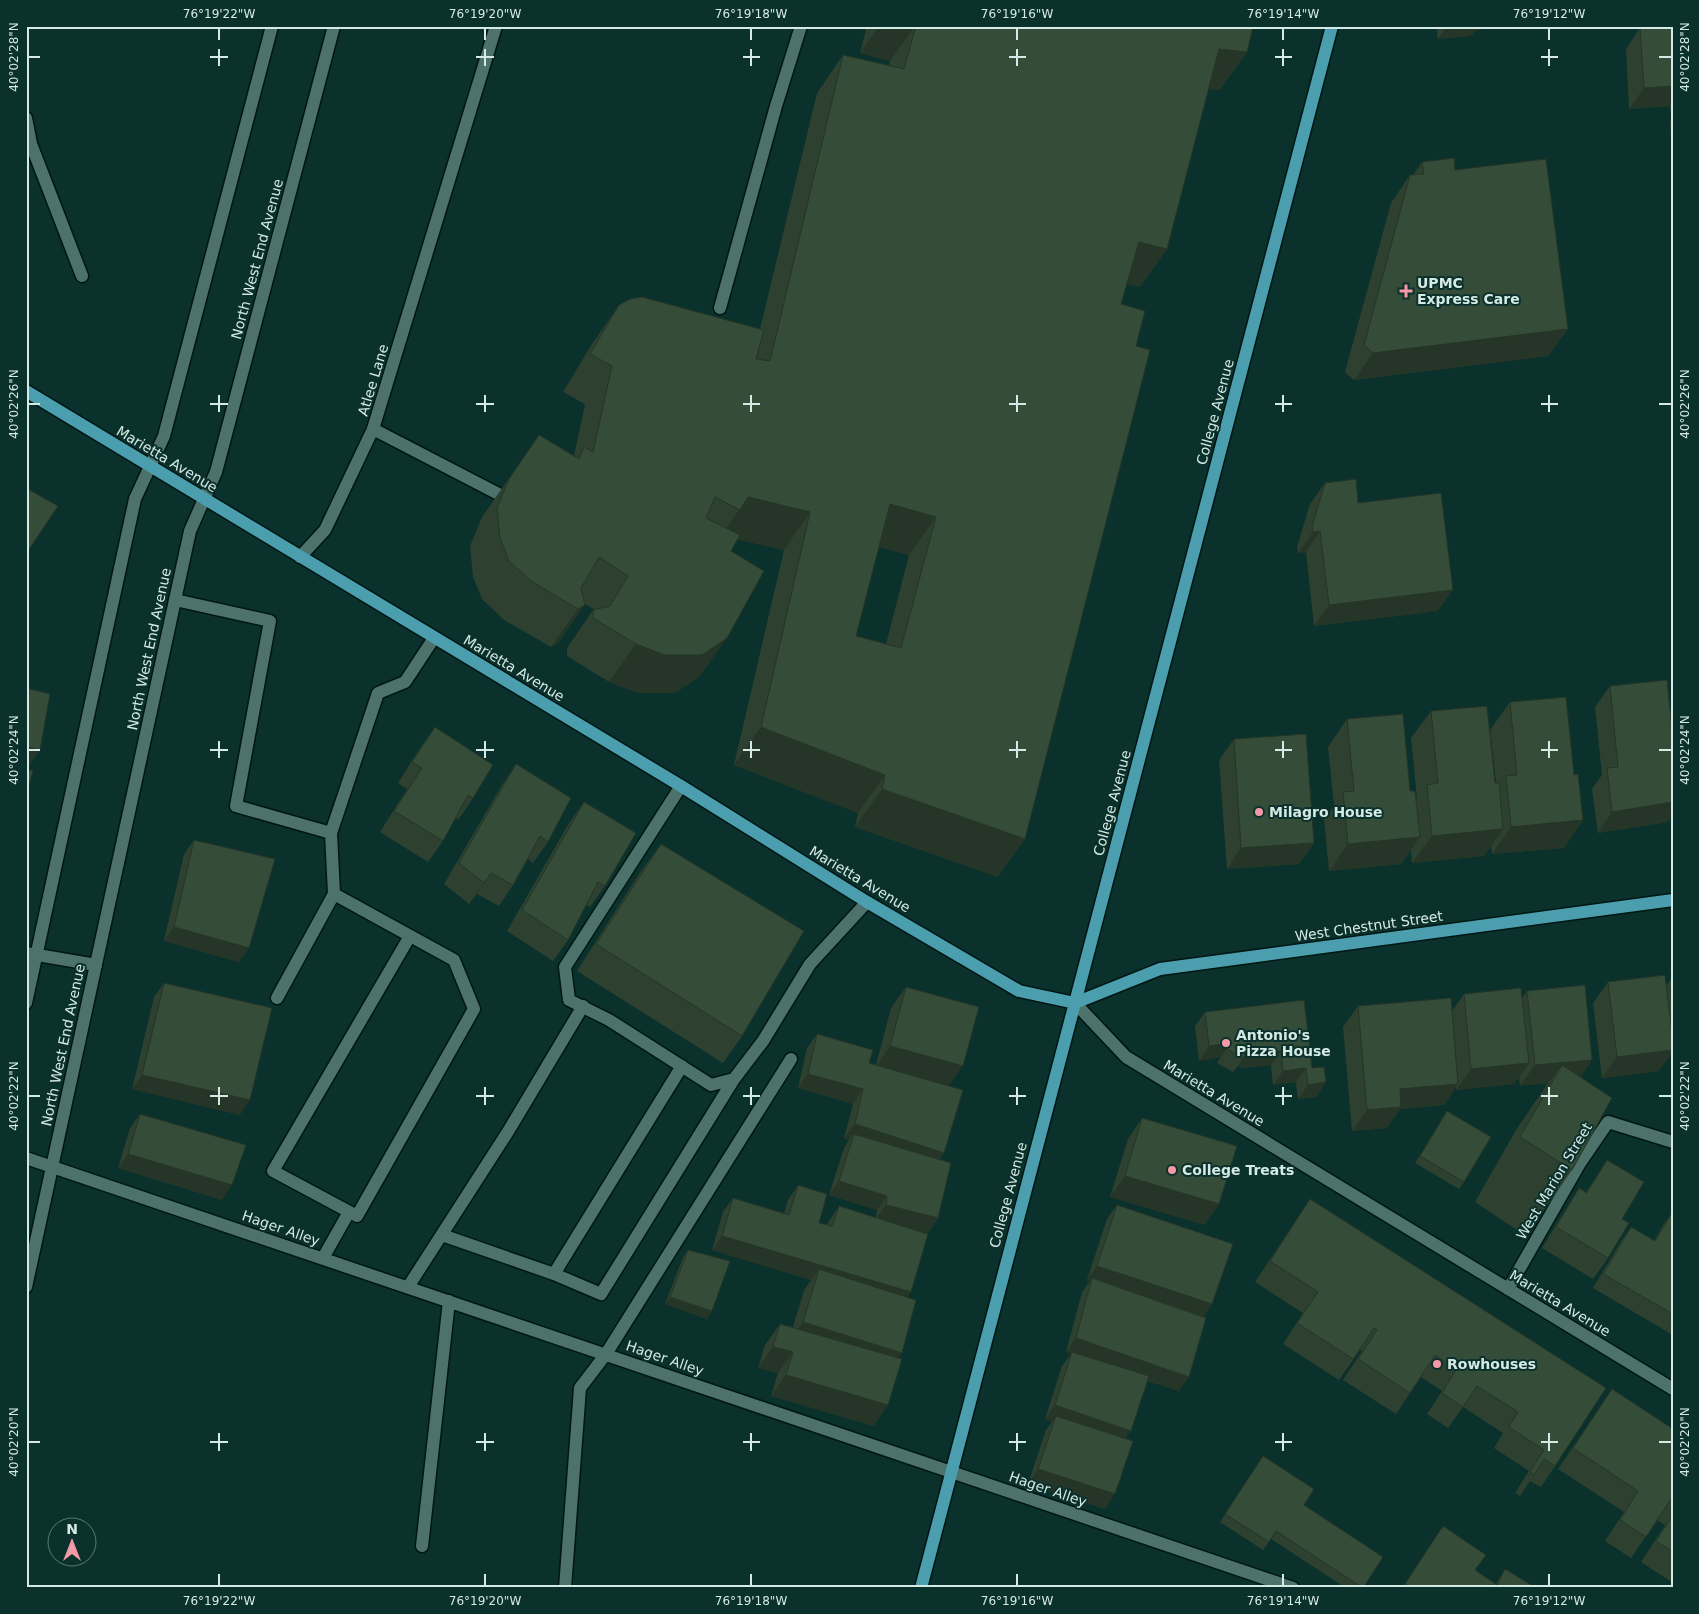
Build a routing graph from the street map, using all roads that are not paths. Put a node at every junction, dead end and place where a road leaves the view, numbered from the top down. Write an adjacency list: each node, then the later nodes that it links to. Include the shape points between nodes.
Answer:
1 (272, 26): 11 (street, via 164,436)
2 (334, 26): 12 (street, North West End Avenue, via 216,472)
3 (496, 26): 10 (street, Atlee Lane)
4 (802, 26): 8 (street, via 776,106)
5 (1332, 26): 27 (main road, College Avenue)
6 (26, 118): 7 (street, via 31,144)
7 (82, 276)
8 (720, 308)
9 (26, 391): 11 (main road, Marietta Avenue)
10 (373, 430): 13 (street, Atlee Lane); 14 (street, via 325,530)
11 (151, 466): 12 (main road, Marietta Avenue); 23 (street, via 135,499)
12 (205, 499): 14 (main road, Marietta Avenue); 15 (street, North West End Avenue, via 190,531)
13 (523, 507)
14 (300, 557): 16 (main road, Marietta Avenue)
15 (175, 600): 18 (street, via 270,621 236,806); 24 (street, North West End Avenue)
16 (434, 638): 17 (main road, Marietta Avenue); 18 (street, via 405,682 378,693)
17 (681, 786): 21 (main road, Marietta Avenue); 28 (street, via 565,966 569,1000)
18 (331, 833): 19 (street)
19 (334, 894): 22 (street); 25 (street)
20 (1673, 900): 27 (main road, West Chestnut Street, via 1160,969)
21 (867, 902): 27 (main road, Marietta Avenue, via 1019,991); 31 (street, via 810,964 763,1041)
22 (410, 936): 35 (street, via 454,960 474,1009 358,1216); 35 (street, via 273,1172)
23 (31, 954): 24 (street); 26 (street)
24 (96, 965): 34 (street, North West End Avenue)
25 (276, 998)
26 (26, 1003)
27 (1075, 1003): 41 (street, Marietta Avenue, via 1126,1057); 45 (main road, College Avenue)
28 (582, 1006): 30 (street); 36 (street)
29 (791, 1059): 43 (street)
30 (682, 1066): 31 (street, via 711,1085); 38 (street)
31 (734, 1079): 38 (street, via 601,1294)
32 (1673, 1142): 41 (street, West Marion Street, via 1608,1122 1580,1163)
33 (26, 1158): 34 (street, Hager Alley)
34 (52, 1166): 37 (street, Hager Alley); 39 (street, North West End Avenue)
35 (349, 1212): 37 (street)
36 (442, 1235): 38 (street); 40 (street)
37 (322, 1258): 40 (street, Hager Alley)
38 (554, 1274)
39 (26, 1287)
40 (408, 1287): 42 (street, Hager Alley)
41 (1508, 1289): 44 (street, Marietta Avenue)
42 (449, 1301): 43 (street, Hager Alley); 46 (street)
43 (606, 1354): 45 (street, Hager Alley); 47 (street, via 580,1388)
44 (1673, 1389)
45 (951, 1471): 48 (main road, College Avenue); 49 (street, Hager Alley)
46 (422, 1546)
47 (565, 1588)
48 (920, 1588)
49 (1293, 1588)

